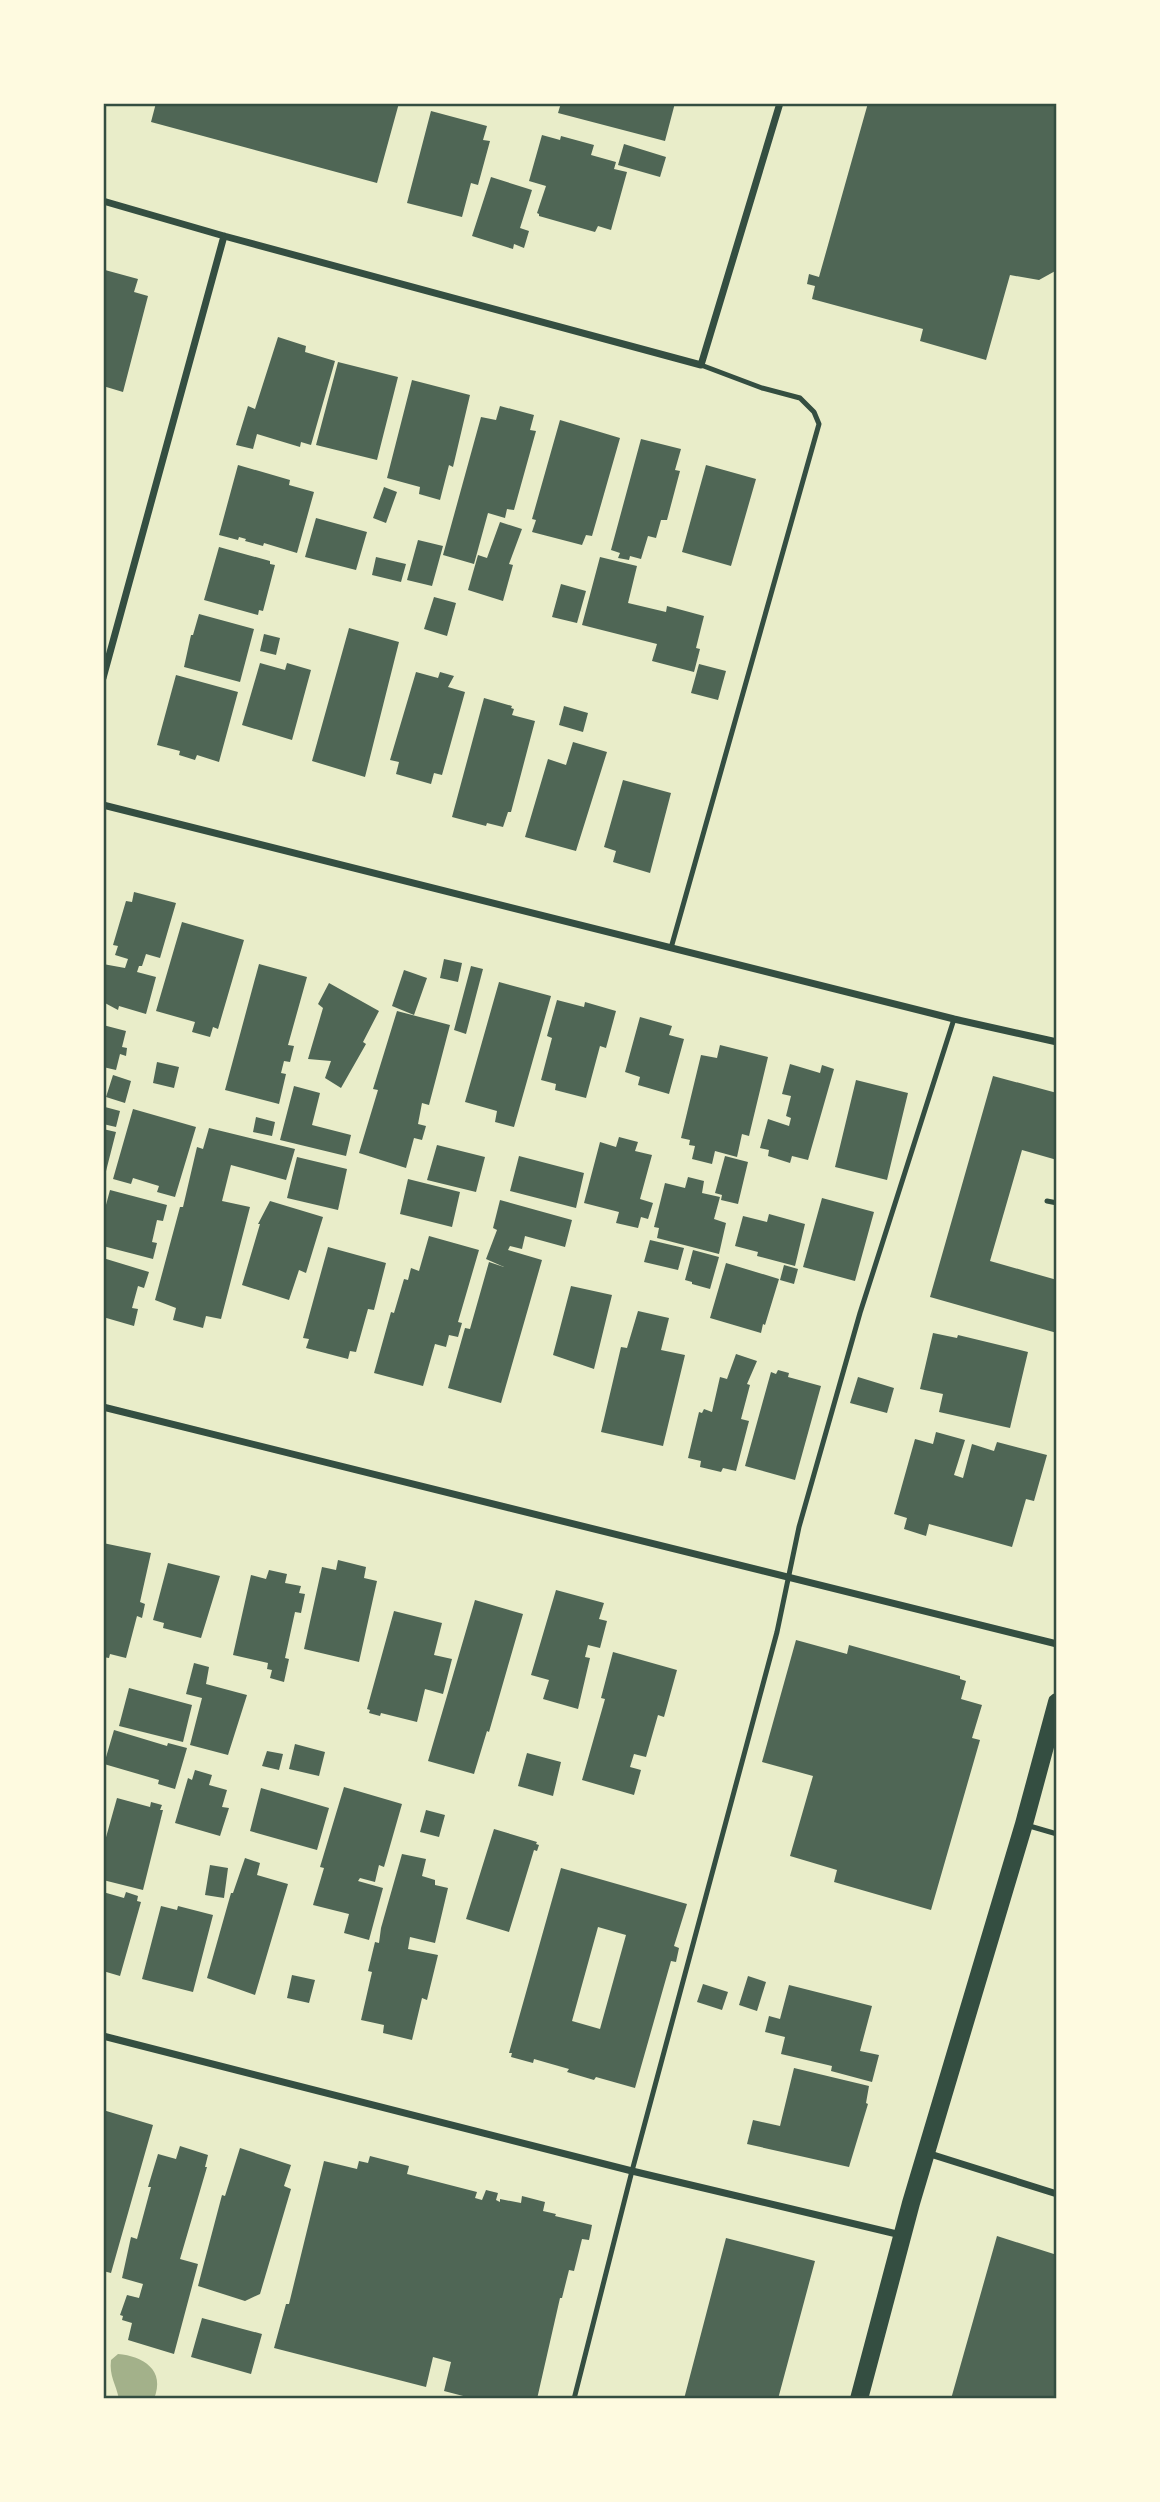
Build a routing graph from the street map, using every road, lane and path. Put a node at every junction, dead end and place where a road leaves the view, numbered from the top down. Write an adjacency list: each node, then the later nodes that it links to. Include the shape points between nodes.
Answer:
1 (780, 103): 4 (street)
2 (103, 201): 3 (street)
3 (223, 236): 4 (street); 6 (street)
4 (701, 365): 9 (lane, via 800,398 814,412 818,424)
5 (103, 643): 6 (lane)
6 (112, 645): 7 (street)
7 (103, 678)
8 (103, 805): 9 (street)
9 (671, 948): 10 (street)
10 (954, 1018): 11 (street); 15 (lane, via 860,1313)
11 (1057, 1042)
12 (1047, 1201): 13 (lane)
13 (1057, 1203)
14 (103, 1407): 15 (street)
15 (787, 1578): 16 (street); 23 (lane)
16 (1057, 1644)
17 (1057, 1702): 18 (main road)
18 (1052, 1735): 19 (main road)
19 (1024, 1824): 20 (lane); 22 (main road)
20 (1057, 1834)
21 (103, 2036): 23 (street)
22 (926, 2153): 24 (street); 25 (main road)
23 (632, 2171): 25 (street); 26 (lane)
24 (1057, 2194)
25 (902, 2236): 27 (main road)
26 (574, 2399)
27 (859, 2399)

